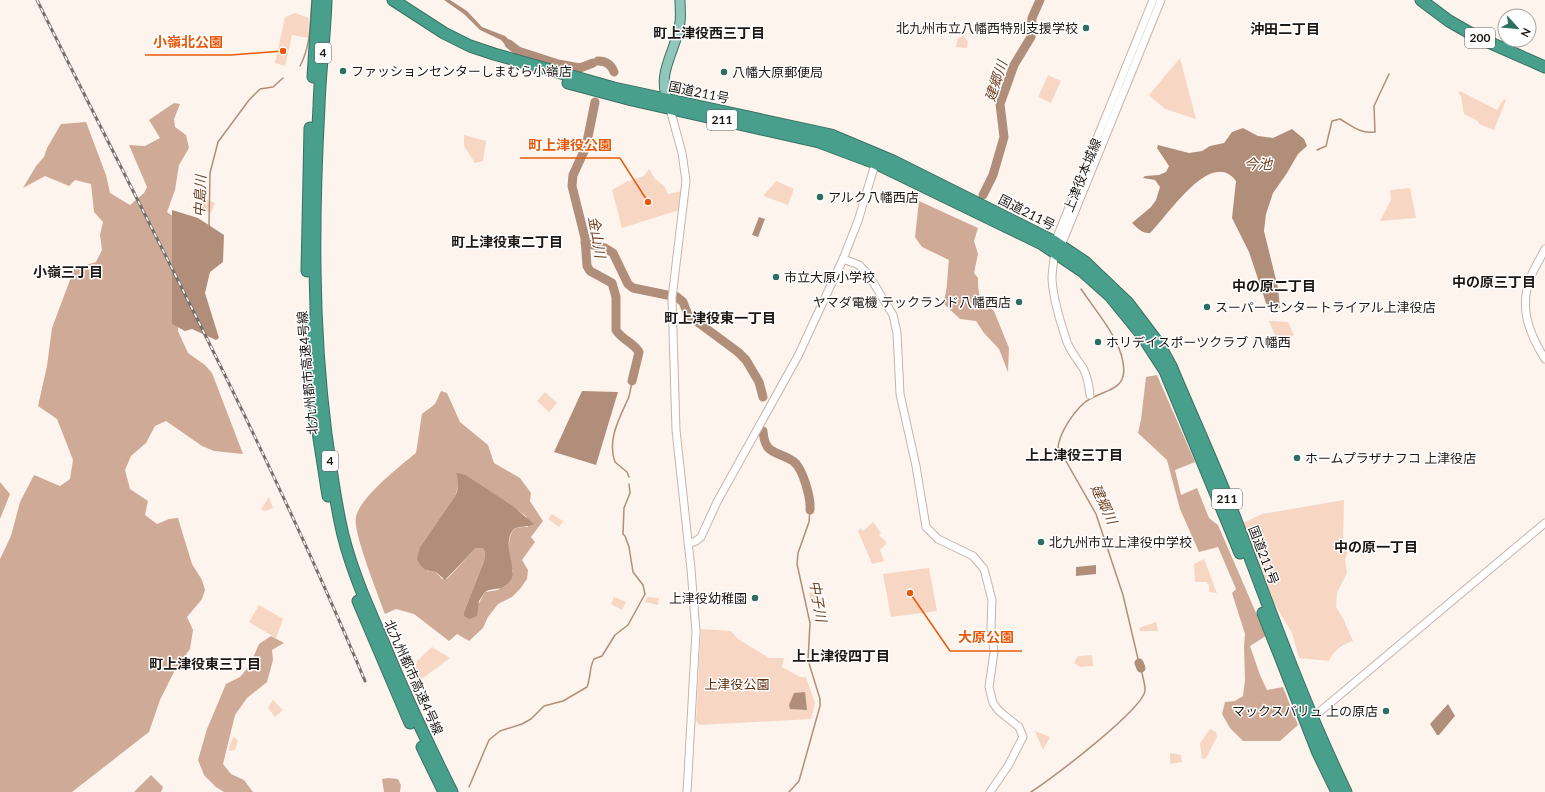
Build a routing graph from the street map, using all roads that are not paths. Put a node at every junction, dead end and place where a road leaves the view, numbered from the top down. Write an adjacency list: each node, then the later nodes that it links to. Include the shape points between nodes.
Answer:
1 (318, 0): 11 (highway, 北九州都市高速4号線 / 4)
2 (326, 0): 11 (highway, 北九州都市高速4号線 / 4)
3 (387, 0): 10 (highway, 国道211号 / 211, via 404,15 440,39 472,53 592,90)
4 (393, 0): 10 (highway, 国道211号 / 211, via 425,22 470,46)
5 (680, 0): 10 (main road, via 680,21 664,75 665,95)
6 (1154, 0): 13 (street, 上津役本城線)
7 (1161, 0): 13 (street, 上津役本城線)
8 (1421, 0): 9 (highway, 200, via 1449,21 1477,37)
9 (1545, 67)
10 (669, 105): 12 (highway, 国道211号 / 211, via 816,132 852,143); 19 (street, via 682,153 686,181 672,295 676,430)
11 (315, 106): 21 (highway, 北九州都市高速4号線 / 4, via 307,202 308,326 316,419 328,496 347,572 363,614 392,684); 22 (highway, 北九州都市高速4号線 / 4, via 316,326 324,418 336,502 343,535 370,612)
12 (876, 159): 13 (highway, 国道211号 / 211); 15 (street, via 858,221)
13 (1057, 247): 17 (street, via 1052,267 1052,281 1060,317 1066,341 1088,380); 20 (highway, 国道211号 / 211, via 1085,262 1120,294 1142,320 1171,366 1237,522)
14 (1545, 249): 16 (street, via 1532,275 1526,306 1529,330)
15 (843, 259): 19 (street, via 798,356 717,502 701,537); 24 (street, via 859,265 868,274 893,315 897,333 900,394 926,527 938,539 973,556 984,570 992,600 990,628 994,652 989,688 993,703 1019,727 1023,737 1008,766)
16 (1545, 359)
17 (1090, 395)
18 (1545, 523): 20 (street)
19 (688, 544): 23 (street, via 696,638)
20 (1309, 720): 25 (highway, 国道211号 / 211); 26 (highway, 国道211号 / 211)
21 (444, 792)
22 (452, 792)
23 (687, 792)
24 (990, 792)
25 (1337, 792)
26 (1346, 792)

